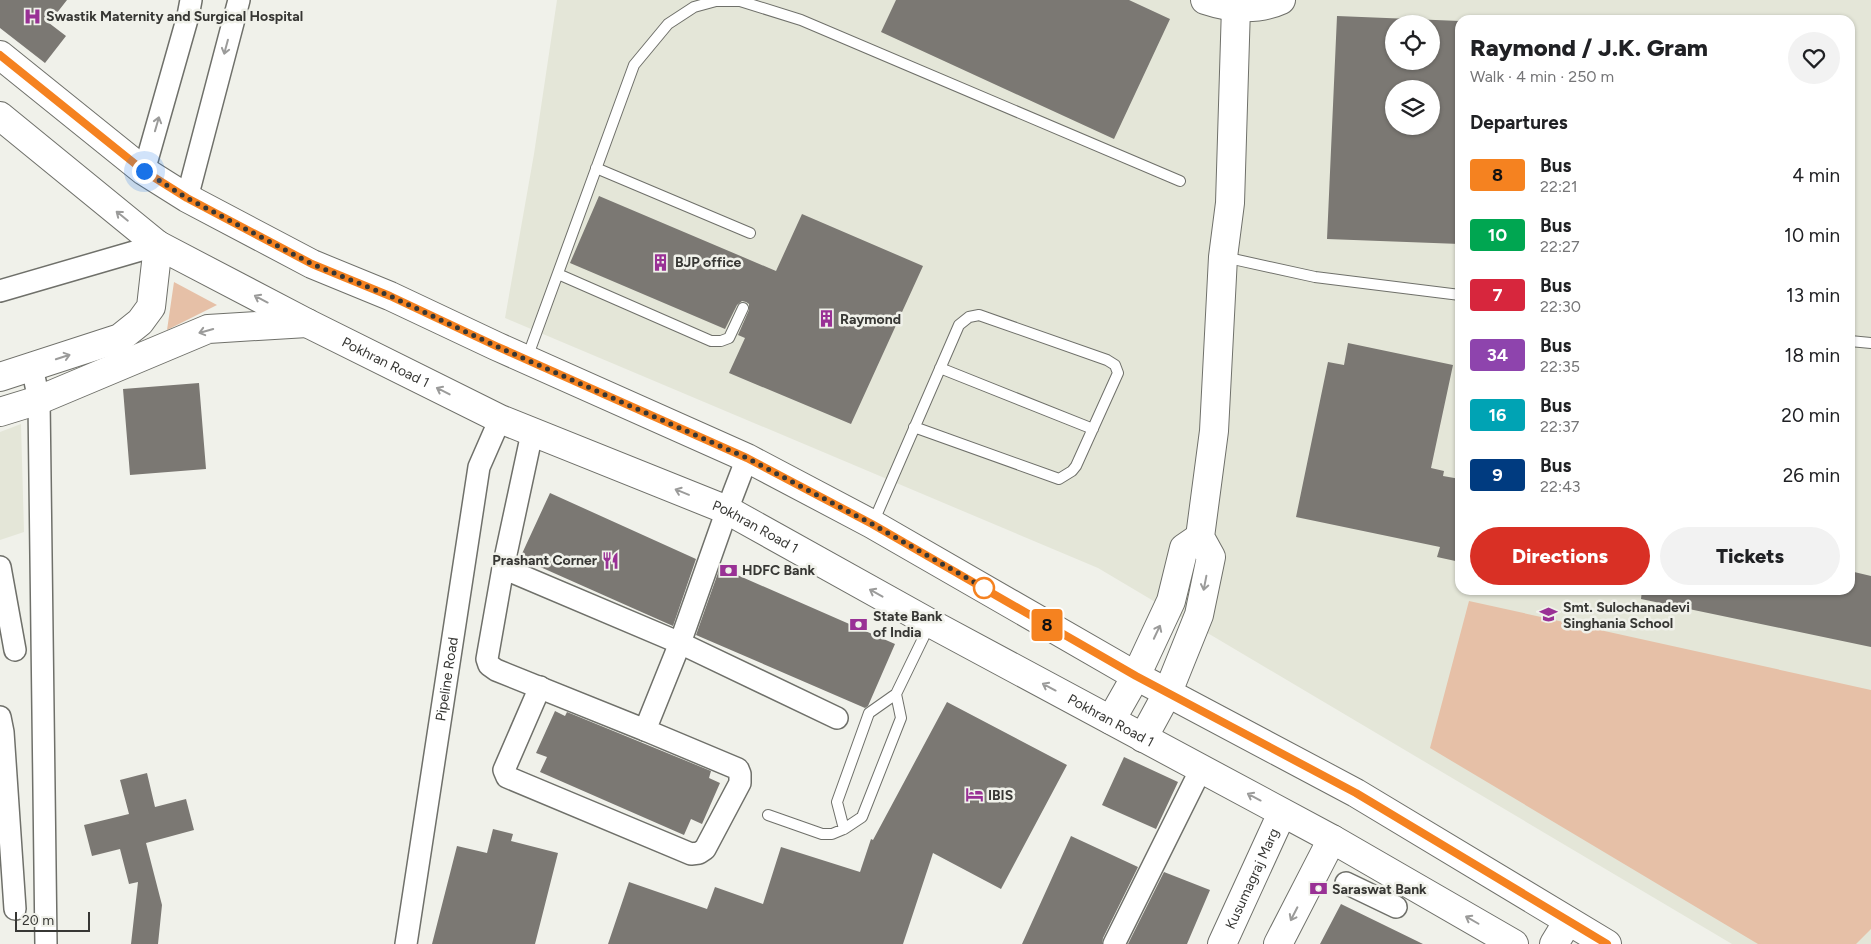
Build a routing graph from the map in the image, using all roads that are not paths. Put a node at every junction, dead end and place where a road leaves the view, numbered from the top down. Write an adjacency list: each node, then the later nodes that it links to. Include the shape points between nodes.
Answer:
1 (191, 0): 9 (street, one-way to 1)
2 (238, 0): 11 (street, one-way to 11)
3 (1204, 0): 5 (main road)
4 (1281, 0): 5 (main road)
5 (1236, 7): 14 (main road, via 1230,203)
6 (0, 55): 9 (main road)
7 (6, 125): 13 (main road, Pokhran Road 1, one-way to 7)
8 (596, 168): 10 (lane, via 634,65 668,24 694,7 716,1 740,1 801,20); 12 (lane); 15 (lane)
9 (144, 171): 11 (main road)
10 (1180, 181)
11 (187, 198): 22 (main road, via 312,264 390,296)
12 (750, 233)
13 (158, 245): 16 (street); 19 (main road, Pokhran Road 1, one-way to 13); 23 (main road, one-way to 13, via 120,338 140,322 151,307)
14 (1223, 257): 17 (lane, via 1315,277); 35 (main road, via 1214,431)
15 (558, 274): 18 (lane, via 711,340 729,338); 22 (lane)
16 (0, 291)
17 (1455, 294)
18 (743, 308)
19 (307, 323): 26 (main road, one-way to 26, via 208,329); 28 (main road, Pokhran Road 1, one-way to 19)
20 (1855, 341): 21 (lane)
21 (1871, 343)
22 (527, 360): 32 (main road)
23 (32, 366): 25 (main road); 26 (street)
24 (940, 368): 29 (lane); 30 (lane); 30 (lane, via 959,325 968,317 980,315 1107,360 1115,365 1118,373)
25 (0, 377)
26 (39, 400): 27 (main road); 40 (street)
27 (0, 412)
28 (493, 416): 31 (main road, Pokhran Road 1); 62 (street, Pipeline Road, via 479,468)
29 (914, 426): 30 (lane, via 1060,479 1076,466); 34 (lane)
30 (1093, 429)
31 (532, 433): 33 (main road, Pokhran Road 1, one-way to 31); 37 (street)
32 (747, 458): 33 (street); 34 (main road)
33 (727, 510): 38 (main road, Pokhran Road 1, one-way to 33); 39 (street)
34 (872, 524): 42 (main road)
35 (1200, 537): 42 (main road, one-way to 35, via 1171,601 1184,548); 44 (main road, one-way to 44, via 1211,557 1199,615)
36 (0, 567): 41 (street)
37 (503, 568): 39 (street); 43 (street, via 489,666)
38 (930, 623): 45 (lane); 48 (main road, Pokhran Road 1, one-way to 38)
39 (680, 643): 47 (street); 49 (street)
40 (42, 648): 41 (street); 59 (street)
41 (7, 653)
42 (1136, 676): 44 (main road); 48 (main road)
43 (540, 687): 49 (street); 49 (street, via 504,770 507,777 691,854 699,853 705,849 740,783 740,774 738,770)
44 (1168, 692): 50 (main road); 60 (main road, via 1356,793)
45 (896, 694): 54 (lane, via 901,718 862,816); 54 (lane, via 869,713 837,802)
46 (0, 718): 58 (street)
47 (837, 718)
48 (1111, 720): 50 (main road, Pokhran Road 1)
49 (645, 730)
50 (1143, 738): 51 (main road, Pokhran Road 1)
51 (1201, 769): 52 (main road, Pokhran Road 1, one-way to 51); 63 (street)
52 (1282, 812): 55 (main road, Pokhran Road 1); 64 (main road, Kusumagraj Marg)
53 (768, 815): 54 (lane, via 822,834)
54 (844, 829)
55 (1332, 840): 57 (main road, Pokhran Road 1); 65 (main road, one-way to 65)
56 (1346, 883): 57 (street, via 1394,912)
57 (1409, 884): 66 (main road, Pokhran Road 1, one-way to 57)
58 (7, 908): 59 (street)
59 (45, 912): 61 (street)
60 (1568, 921): 67 (main road); 68 (main road)
61 (46, 944)
62 (406, 944)
63 (1114, 944)
64 (1222, 944)
65 (1278, 944)
66 (1514, 944)
67 (1554, 944)
68 (1607, 944)

